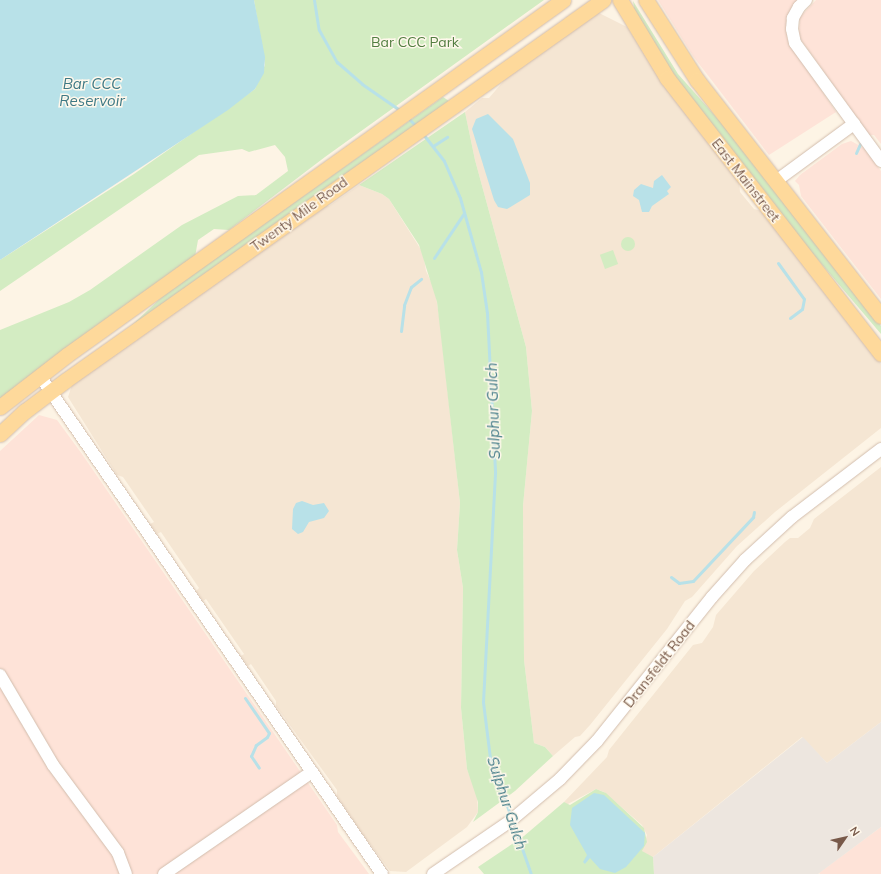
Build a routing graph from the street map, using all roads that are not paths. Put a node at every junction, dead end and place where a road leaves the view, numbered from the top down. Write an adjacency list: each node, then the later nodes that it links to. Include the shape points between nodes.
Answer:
1 (563, 0): 11 (main road, Twenty Mile Road)
2 (603, 0): 12 (main road, Twenty Mile Road)
3 (620, 0): 10 (main road, East Mainstreet, via 667,78)
4 (646, 0): 8 (main road, East Mainstreet, via 697,80)
5 (806, 0): 6 (street, via 799,7 793,21 795,43)
6 (854, 124): 7 (street); 8 (street)
7 (881, 161)
8 (776, 181): 9 (main road, East Mainstreet)
9 (881, 316)
10 (881, 354)
11 (40, 376): 12 (street); 13 (main road, Twenty Mile Road)
12 (50, 391): 14 (main road, Twenty Mile Road); 17 (street)
13 (0, 407)
14 (0, 434)
15 (881, 449): 21 (street, Dransfeldt Road, via 792,517 745,560 712,597 597,742 560,779 519,814)
16 (0, 675): 18 (street, via 53,765 118,853)
17 (312, 772): 19 (street); 20 (street)
18 (126, 874)
19 (164, 874)
20 (382, 874)
21 (433, 874)

